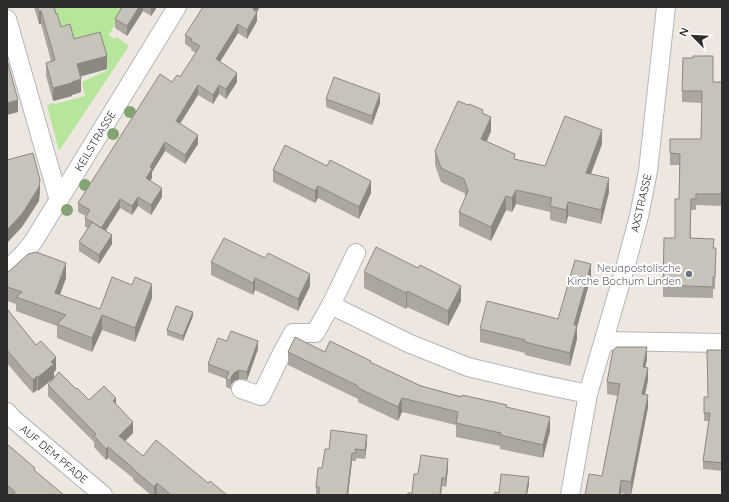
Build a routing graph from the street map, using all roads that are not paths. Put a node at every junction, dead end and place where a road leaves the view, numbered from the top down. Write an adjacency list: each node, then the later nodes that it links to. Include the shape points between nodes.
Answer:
1 (177, 7): 4 (street, KEILSTRASSE)
2 (666, 7): 8 (street, AXSTRASSE, via 648,171 639,216)
3 (7, 19): 4 (street)
4 (59, 200): 6 (street, KEILSTRASSE, via 33,242)
5 (356, 253): 7 (street)
6 (7, 270)
7 (331, 305): 10 (street, via 315,333 293,333 261,396); 11 (street, via 408,343 468,367)
8 (604, 341): 9 (street); 11 (street, AXSTRASSE)
9 (722, 343)
10 (241, 389)
11 (588, 394): 14 (street, AXSTRASSE)
12 (7, 412): 13 (street, AUF DEM PFADE)
13 (103, 495)
14 (570, 495)

